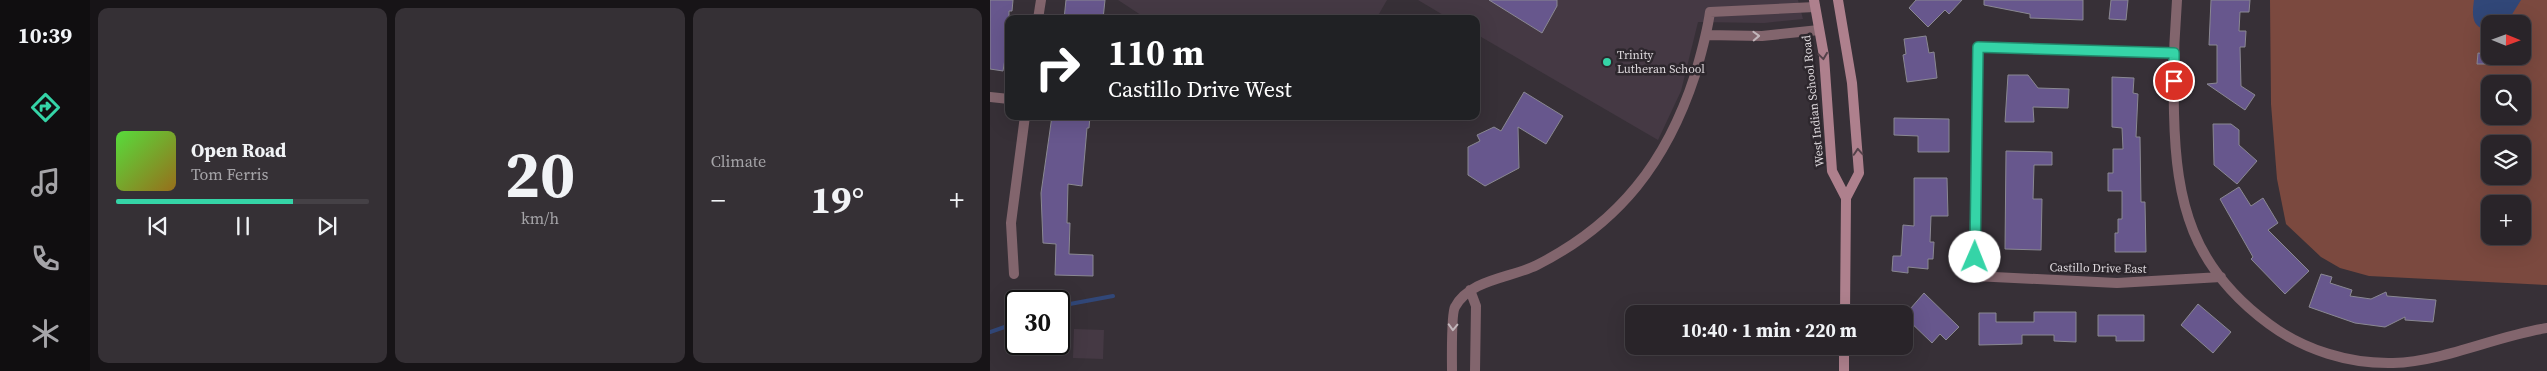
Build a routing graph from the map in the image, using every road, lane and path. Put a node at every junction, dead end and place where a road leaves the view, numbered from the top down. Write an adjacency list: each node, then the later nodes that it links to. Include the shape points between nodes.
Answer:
1 (1041, 0): 5 (street)
2 (1838, 0): 12 (main road, West Indian School Road, one-way to 2, via 1859,174 1852,83)
3 (2177, 0): 8 (street)
4 (1815, 4): 6 (main road, West Indian School Road); 7 (street, via 1710,12)
5 (1039, 15)
6 (1819, 30): 7 (street, one-way to 6, via 1762,36); 12 (main road, West Indian School Road, one-way to 12, via 1830,116 1832,171)
7 (1707, 35): 15 (street, via 1683,112 1661,155 1633,193 1585,234 1537,265)
8 (2174, 53): 14 (street, via 2174,133 2179,186 2200,247); 14 (street, Castillo Drive East, via 1978,47 1974,276 2102,283)
9 (990, 97): 10 (street)
10 (1005, 99)
11 (1024, 120): 13 (street, via 1011,224)
12 (1846, 198): 16 (main road, West Indian School Road)
13 (1014, 274)
14 (2220, 277): 17 (street, via 2253,312 2298,342 2322,352 2364,361 2416,362)
15 (1470, 290): 19 (street, one-way to 19, via 1454,308); 20 (street, via 1476,306)
16 (1845, 305)
17 (2547, 328)
18 (1844, 355): 21 (main road)
19 (1452, 371)
20 (1475, 371)
21 (1844, 371)

